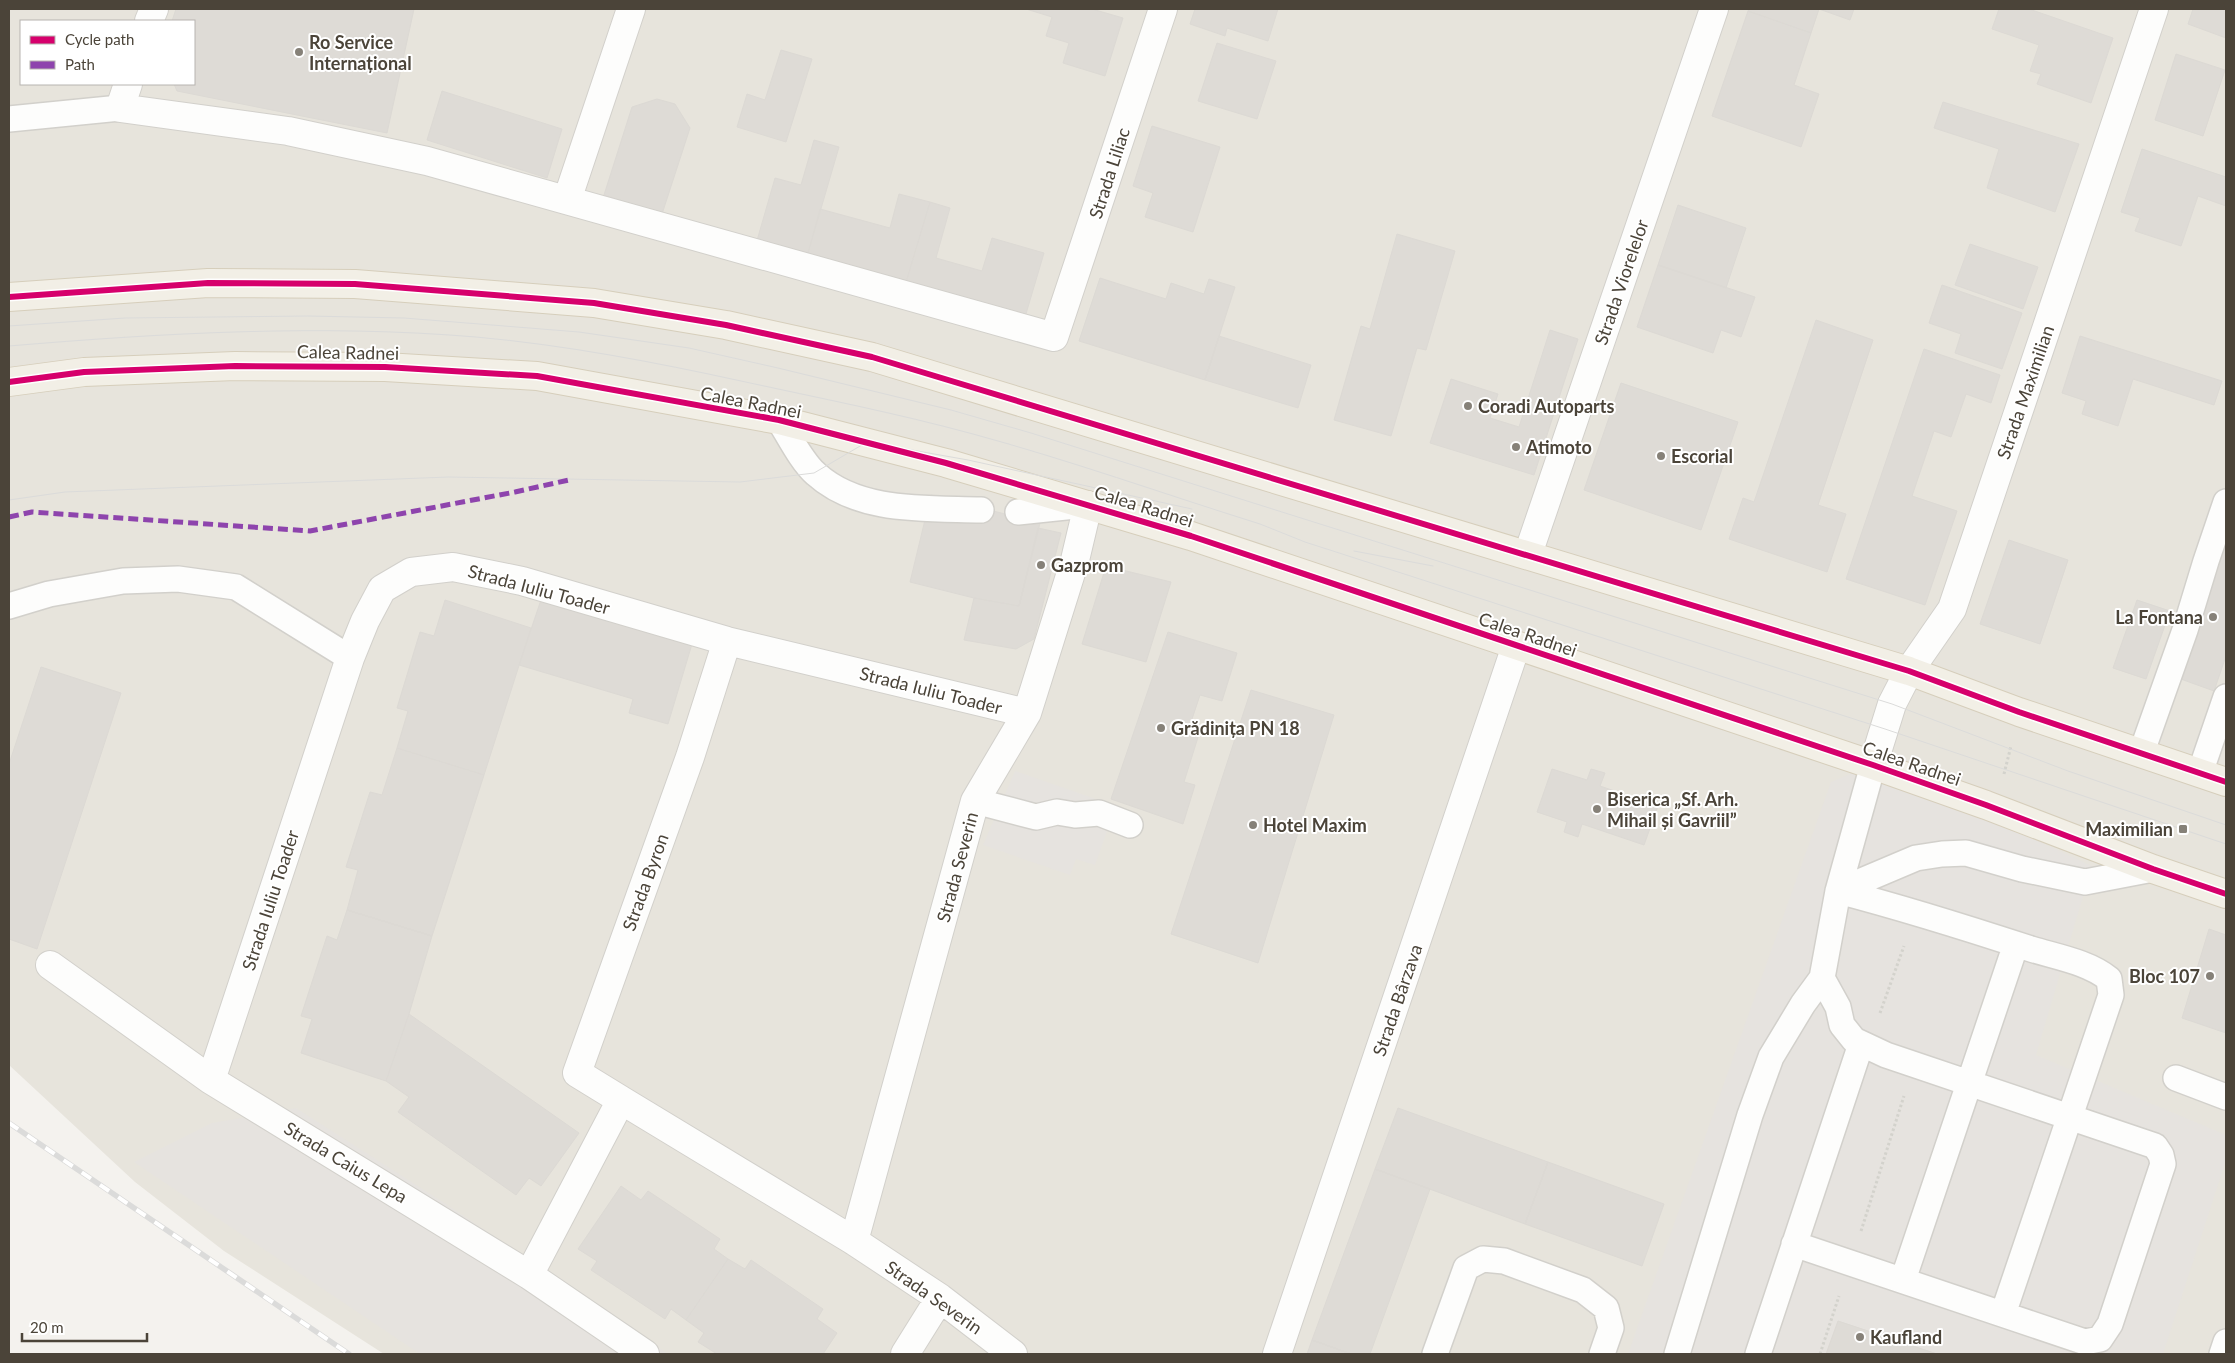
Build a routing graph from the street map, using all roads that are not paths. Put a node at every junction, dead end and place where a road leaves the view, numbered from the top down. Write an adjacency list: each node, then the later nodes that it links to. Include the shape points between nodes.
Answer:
1 (630, 9): 7 (street)
2 (1163, 9): 7 (street, Strada Liliac, via 1054,337)
3 (1714, 9): 15 (street, Strada Viorelelor)
4 (2154, 9): 20 (street, Strada Maximilian, via 1952,609)
5 (124, 96): 6 (lane); 7 (street, via 427,161)
6 (9, 119)
7 (567, 200)
8 (9, 297): 15 (main road, via 208,283 355,284 594,303 716,324 872,357)
9 (9, 382): 10 (main road, Calea Radnei, via 84,372 235,366 385,367 537,376)
10 (779, 420): 12 (main road, Calea Radnei); 13 (lane, via 814,472 835,489 858,498 906,508)
11 (2226, 502): 23 (lane)
12 (1088, 505): 14 (lane); 18 (main road, Calea Radnei, via 1191,536); 22 (street, Strada Severin, via 1075,560)
13 (981, 510)
14 (1018, 512)
15 (1528, 554): 20 (main road)
16 (9, 606): 19 (lane, via 49,594 123,581 178,579 236,587)
17 (727, 641): 19 (street, Strada Iuliu Toader, via 522,582 453,567 411,572 382,589); 22 (street, Strada Iuliu Toader); 40 (street, Strada Byron, via 690,757 577,1073)
18 (1516, 646): 24 (main road, Calea Radnei); 52 (street, Strada Bârzava)
19 (350, 658): 37 (street, Strada Iuliu Toader)
20 (1909, 672): 23 (main road); 24 (street, Strada Maximilian, via 1892,704)
21 (2226, 697): 25 (lane)
22 (1027, 713): 27 (street, Strada Severin)
23 (2141, 754): 25 (main road)
24 (1873, 765): 29 (main road, Calea Radnei); 30 (lane)
25 (2200, 773): 26 (main road)
26 (2226, 782)
27 (975, 801): 28 (lane, via 1036,817 1057,812 1075,815 1099,813); 42 (street, Strada Severin)
28 (1130, 825)
29 (2153, 869): 30 (lane, via 2085,882 1966,853 1942,854 1916,858); 31 (main road, Calea Radnei)
30 (1838, 891): 32 (lane); 34 (lane)
31 (2226, 894)
32 (2016, 944): 38 (lane); 41 (lane, via 2097,970 2108,979 2110,995)
33 (50, 965): 37 (street, Strada Caius Lepa)
34 (1822, 978): 35 (lane, via 1838,1006 1842,1025); 55 (lane, via 1771,1058 1750,1115)
35 (1861, 1044): 38 (lane); 43 (lane)
36 (2176, 1078): 39 (lane)
37 (211, 1080): 44 (street, Strada Caius Lepa)
38 (1969, 1083): 41 (lane); 45 (lane)
39 (2226, 1097)
40 (617, 1108): 42 (street, Strada Severin); 44 (street)
41 (2069, 1118): 47 (lane); 47 (lane, via 2155,1146 2163,1164 2110,1324 2100,1339 2085,1342)
42 (854, 1241): 46 (street, Strada Severin)
43 (1794, 1244): 45 (lane); 56 (lane)
44 (529, 1275): 49 (street, Strada Caius Lepa)
45 (1903, 1280): 47 (lane)
46 (940, 1298): 50 (street); 51 (street, Strada Severin)
47 (2003, 1314)
48 (2226, 1342): 57 (lane)
49 (645, 1354)
50 (905, 1354)
51 (1014, 1354)
52 (1277, 1354)
53 (1435, 1354): 54 (lane, via 1466,1268 1483,1259 1504,1261 1583,1290 1606,1308 1611,1328)
54 (1602, 1354)
55 (1677, 1354)
56 (1758, 1354)
57 (2222, 1354)

